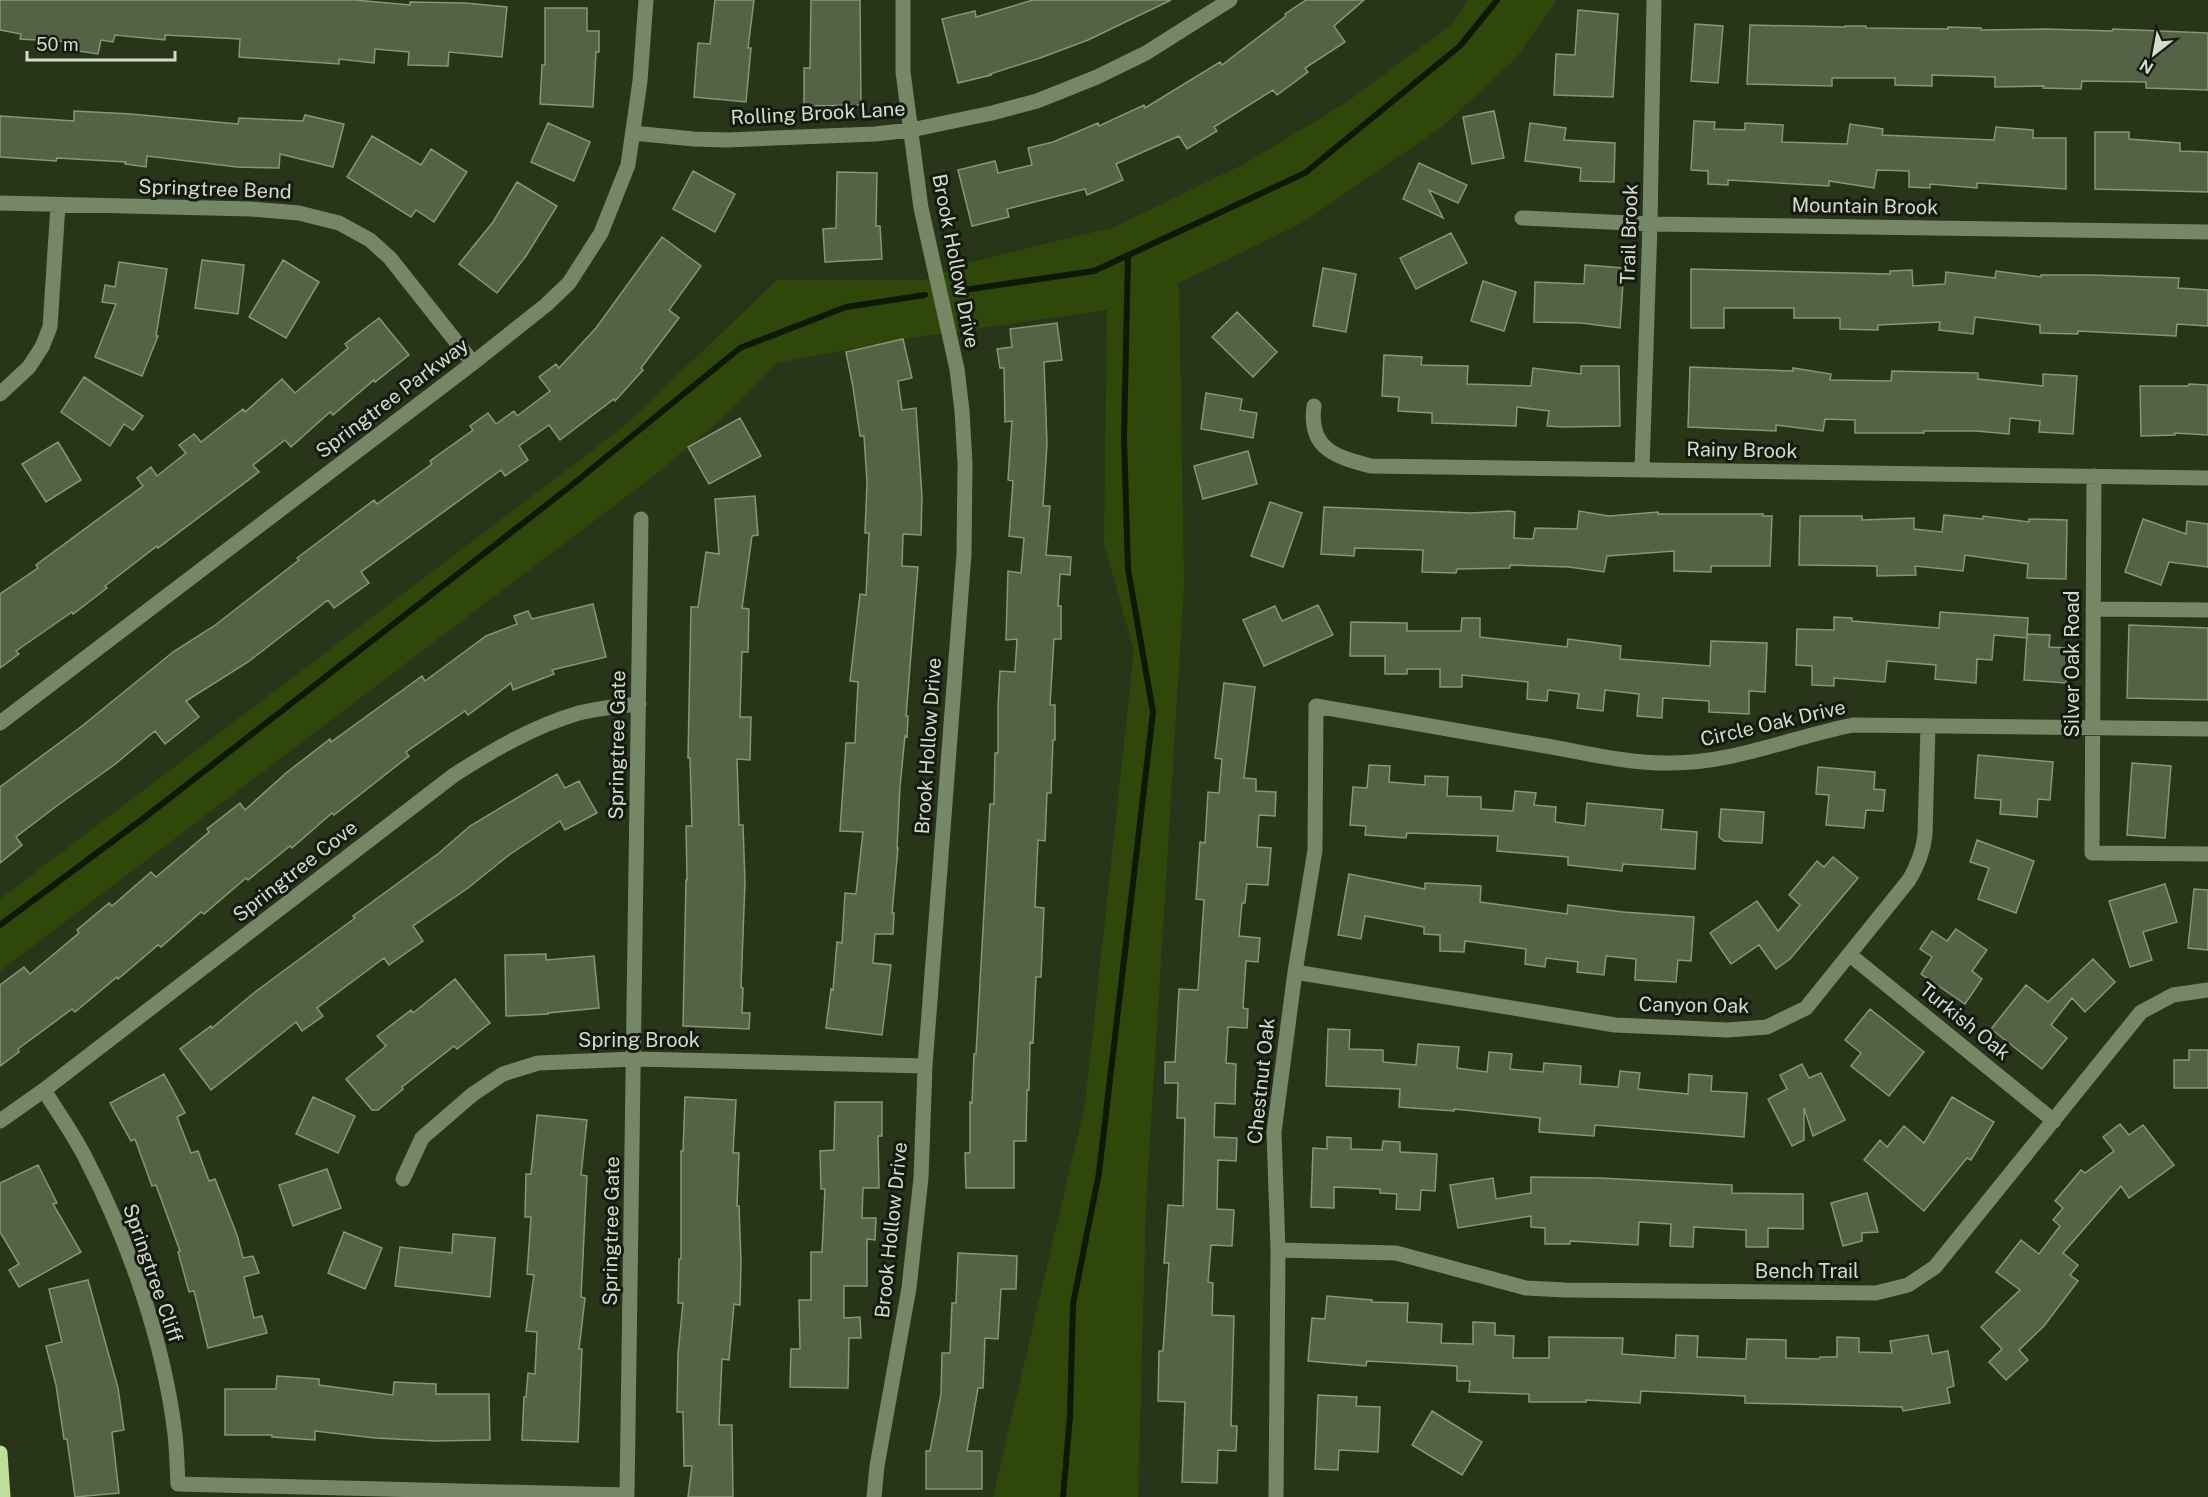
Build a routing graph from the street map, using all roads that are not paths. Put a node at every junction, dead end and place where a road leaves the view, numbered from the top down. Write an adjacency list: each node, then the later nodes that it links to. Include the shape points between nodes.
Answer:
1 (646, 0): 6 (street, Springtree Parkway)
2 (903, 0): 5 (street, Brook Hollow Drive, via 903,72)
3 (1230, 0): 5 (street, Rolling Brook Lane, via 1146,53 1097,77 1037,101)
4 (1654, 0): 10 (street, Trail Brook)
5 (910, 130): 6 (street, Rolling Brook Lane, via 727,140); 32 (street, Brook Hollow Drive, via 921,208 957,369 965,464 964,554)
6 (633, 133): 12 (street, Springtree Parkway, via 628,165 601,233 569,283)
7 (0, 203): 8 (street, Springtree Bend)
8 (58, 205): 12 (street, Springtree Bend, via 251,209 339,222 390,258); 13 (street, via 50,327 29,368)
9 (1522, 219): 10 (street, Mountain Brook)
10 (1650, 224): 11 (street, Mountain Brook); 15 (street, Trail Brook)
11 (2208, 232)
12 (473, 363): 23 (street, Springtree Parkway)
13 (0, 394)
14 (1314, 406): 15 (street, Rainy Brook, via 1316,434 1325,447 1339,458 1371,466)
15 (1642, 469): 16 (street, Rainy Brook)
16 (2094, 476): 17 (street, Rainy Brook); 19 (street, Silver Oak Road)
17 (2208, 478)
18 (641, 519): 21 (street, Springtree Gate)
19 (2093, 609): 20 (street); 25 (street, Silver Oak Road)
20 (2208, 610)
21 (639, 704): 31 (street, Springtree Gate); 33 (street, Springtree Cove, via 603,708 549,724 497,748 453,775)
22 (1316, 706): 24 (street, Circle Oak Drive, via 1615,758 1670,763 1716,760 1853,725); 29 (street, Chestnut Oak, via 1314,850)
23 (0, 723)
24 (1928, 726): 25 (street, Circle Oak Drive); 28 (street, Canyon Oak, via 1923,851 1918,866)
25 (2092, 727): 26 (street, Circle Oak Drive); 27 (street, Silver Oak Road, via 2092,853)
26 (2208, 729)
27 (2208, 854)
28 (1850, 955): 29 (street, Canyon Oak, via 1806,1008 1767,1026 1728,1030 1615,1025); 35 (street, Turkish Oak)
29 (1295, 972): 37 (street, Chestnut Oak, via 1274,1132)
30 (2208, 990): 35 (street, Bench Trail, via 2173,995 2141,1012)
31 (634, 1059): 32 (street, Spring Brook); 36 (street, Spring Brook, via 538,1063 502,1074 422,1138); 39 (street, Springtree Gate, via 627,1495)
32 (925, 1066): 41 (street, Brook Hollow Drive, via 921,1178 909,1288 876,1466)
33 (44, 1090): 34 (street, Springtree Cove); 39 (street, Springtree Cliff, via 86,1159 119,1227 141,1290 163,1367 175,1434)
34 (0, 1121)
35 (2054, 1121): 37 (street, Bench Trail, via 1935,1267 1908,1285 1876,1293 1526,1288 1396,1253)
36 (403, 1179)
37 (1278, 1250): 42 (street, Chestnut Oak)
38 (0, 1453): 40 (main road)
39 (178, 1484)
40 (3, 1497)
41 (874, 1497)
42 (1276, 1497)

